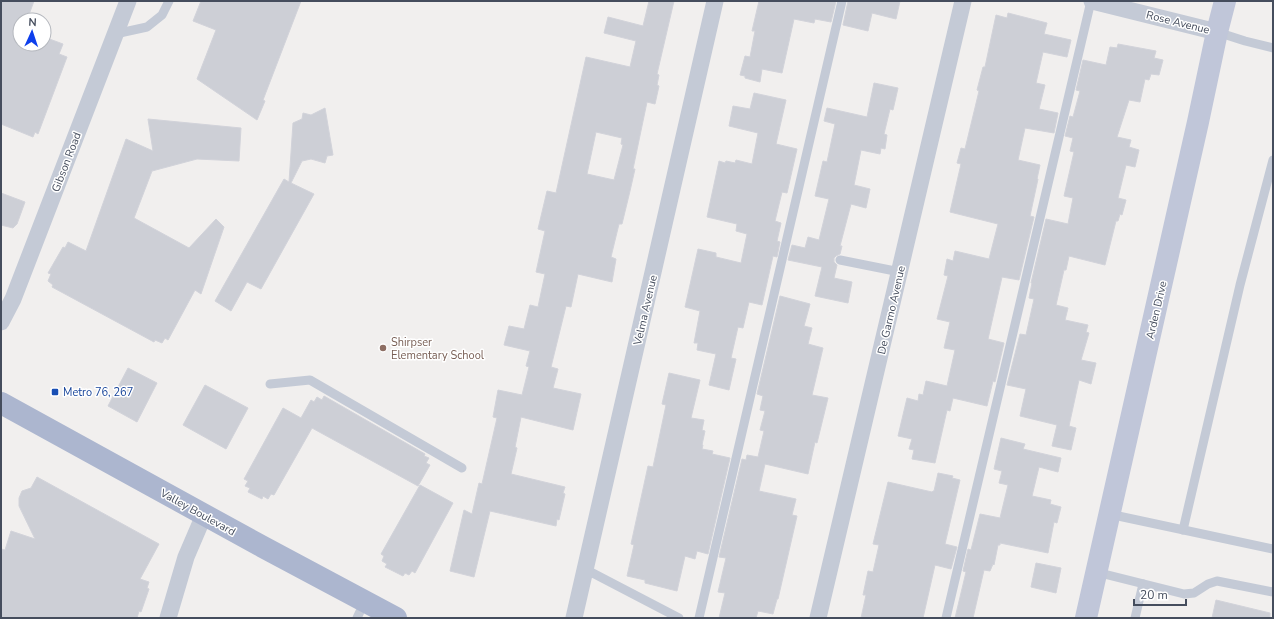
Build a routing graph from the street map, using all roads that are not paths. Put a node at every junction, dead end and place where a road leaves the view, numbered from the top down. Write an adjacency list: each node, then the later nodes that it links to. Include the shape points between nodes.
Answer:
1 (128, 1): 9 (street, Gibson Road)
2 (169, 1): 9 (lane, via 162,15 147,27)
3 (715, 1): 22 (street, Velma Avenue)
4 (842, 1): 31 (lane)
5 (963, 1): 13 (street, De Garmo Avenue)
6 (1091, 1): 8 (street, Rose Avenue); 33 (lane)
7 (1225, 1): 8 (street, Arden Drive)
8 (1217, 32): 10 (lane); 18 (street, Arden Drive)
9 (115, 34): 14 (street, Gibson Road, via 16,292)
10 (1273, 48)
11 (1273, 160): 20 (lane, via 1240,285)
12 (840, 260): 13 (lane)
13 (900, 272): 32 (street, De Garmo Avenue)
14 (1, 322)
15 (270, 384): 17 (lane, via 310,380)
16 (1, 403): 19 (main road, Valley Boulevard)
17 (462, 468)
18 (1109, 514): 20 (lane); 23 (street, Arden Drive)
19 (204, 515): 26 (main road, Valley Boulevard); 27 (street, via 186,557)
20 (1183, 530): 21 (lane)
21 (1273, 550)
22 (585, 569): 29 (street, Velma Avenue); 30 (lane)
23 (1096, 572): 24 (lane); 34 (street, Arden Drive)
24 (1143, 584): 25 (lane, via 1184,594 1194,593 1217,581); 35 (lane)
25 (1273, 592)
26 (361, 610): 28 (main road, Valley Boulevard)
27 (168, 618)
28 (396, 618)
29 (574, 618)
30 (679, 618)
31 (699, 618)
32 (818, 618)
33 (946, 618)
34 (1086, 618)
35 (1135, 618)

